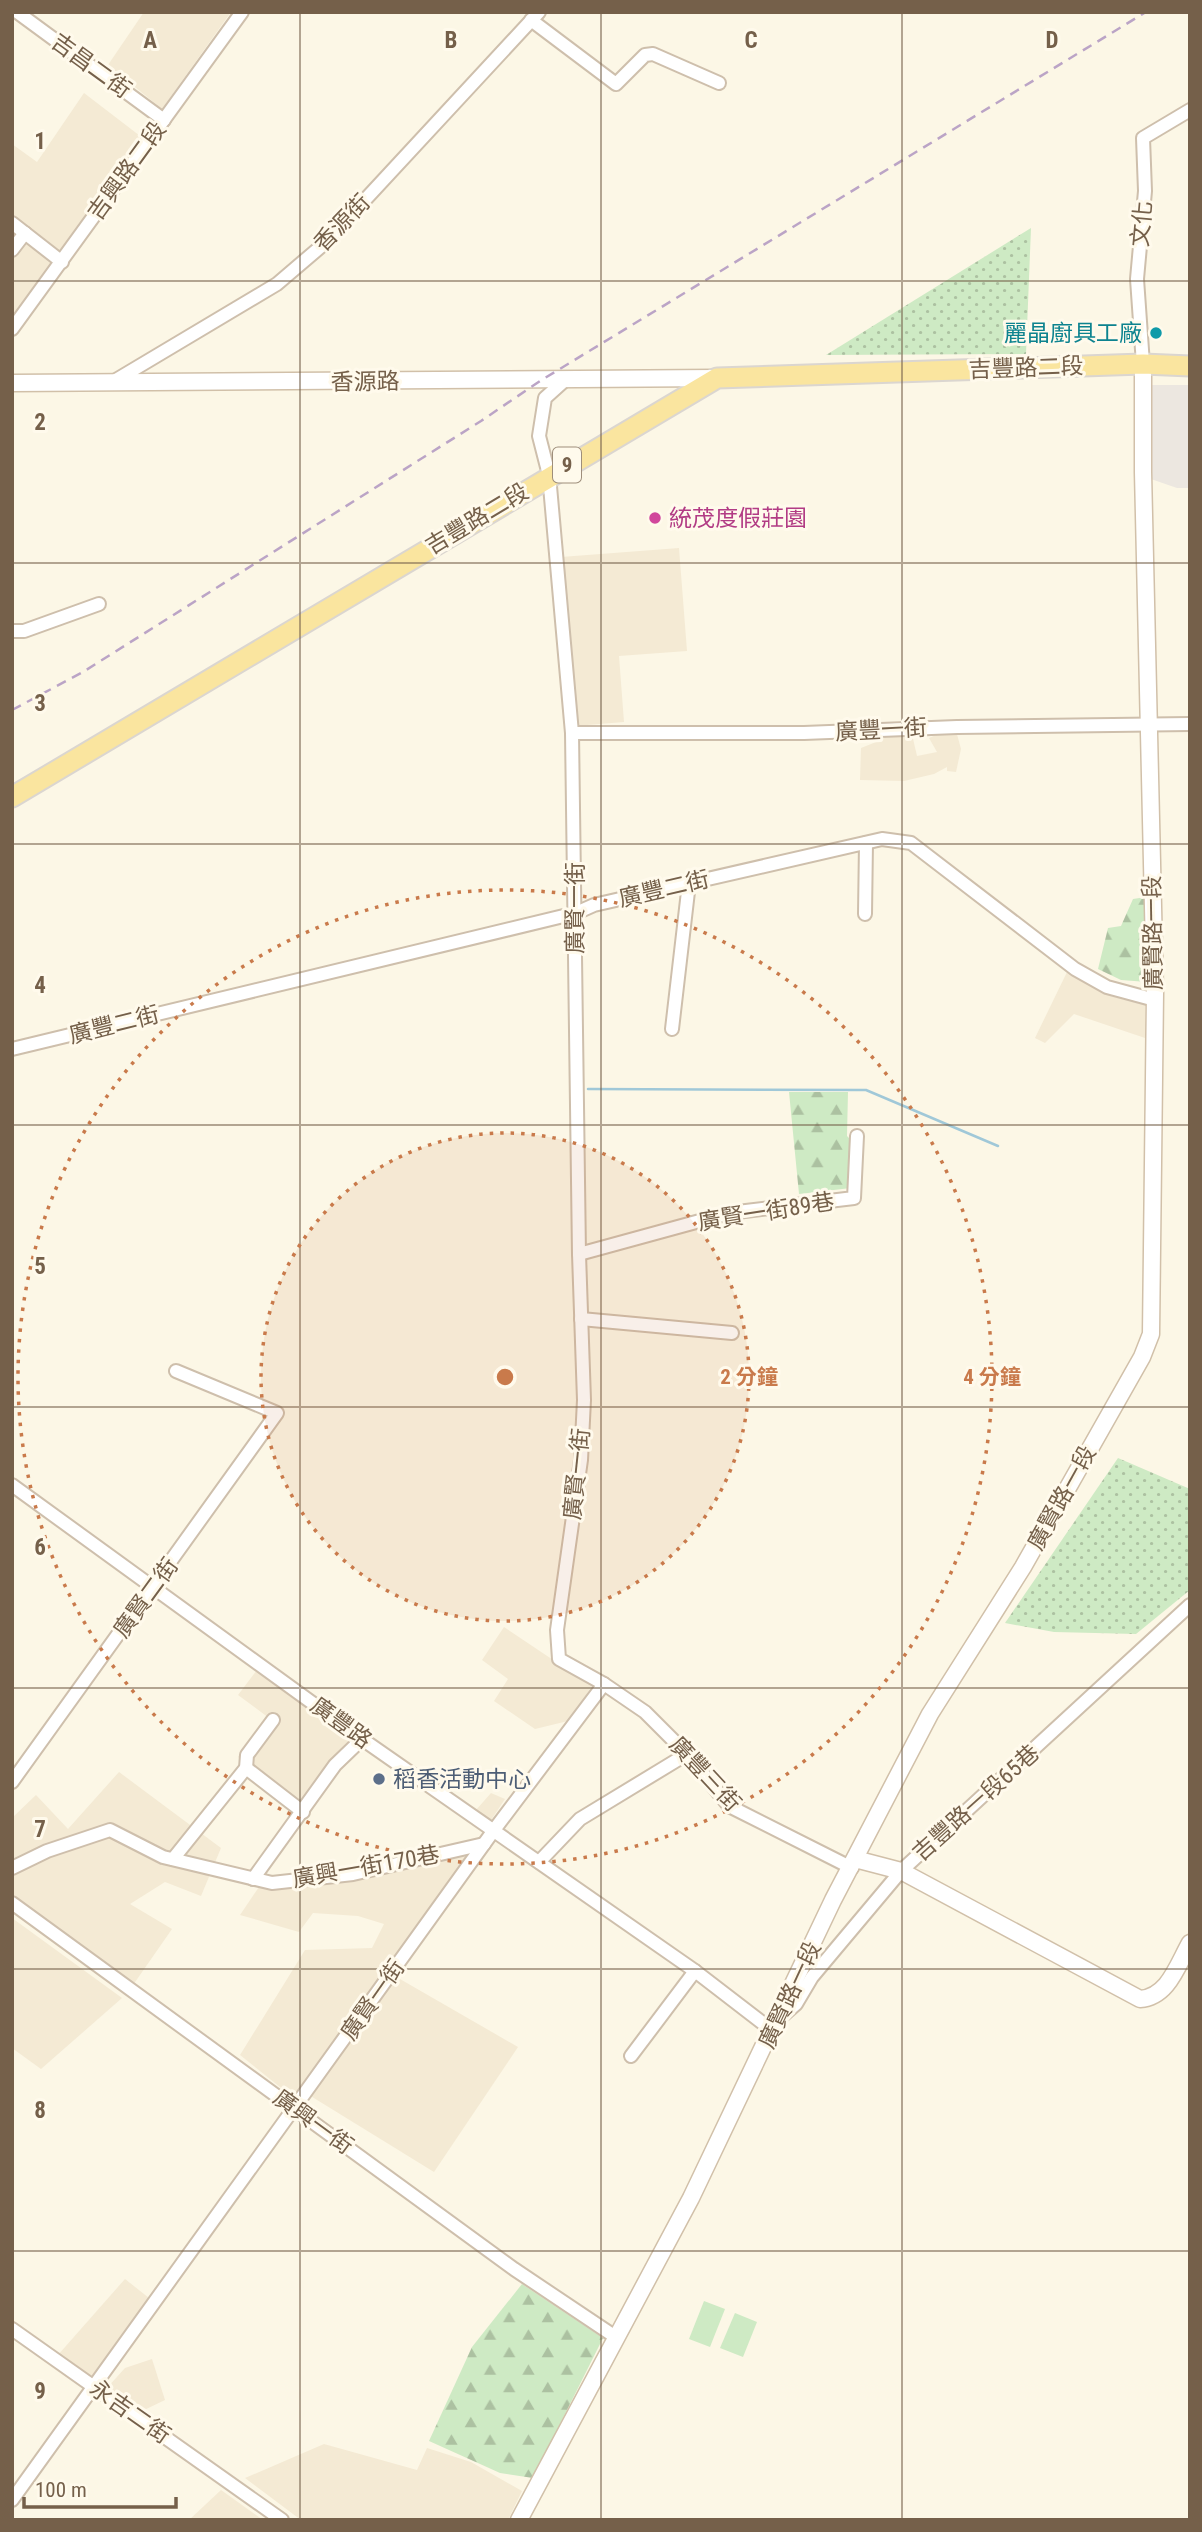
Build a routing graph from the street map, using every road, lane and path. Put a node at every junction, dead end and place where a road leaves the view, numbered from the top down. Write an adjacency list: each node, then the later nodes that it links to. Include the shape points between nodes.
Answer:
1 (17, 12): 6 (street, 吉昌二街)
2 (242, 12): 6 (street, 吉興路二段)
3 (535, 16): 4 (street, via 616,84 645,55 653,54); 15 (street, 香源街, via 325,243 277,284)
4 (719, 83)
5 (1190, 110): 12 (street, 文化, via 1143,138 1137,279)
6 (164, 120): 10 (street, 吉興路二段)
7 (12, 223): 8 (street)
8 (25, 233): 9 (street); 10 (street)
9 (12, 250)
10 (62, 262): 11 (street, 吉興路二段)
11 (12, 329)
12 (1143, 364): 13 (main road, 吉豐路二段 / 9); 14 (main road, 吉豐路二段 / 9); 21 (street, 廣賢路一段)
13 (1190, 366)
14 (717, 378): 16 (street, 香源路); 18 (main road, 吉豐路二段 / 9)
15 (116, 380): 16 (street, 香源路, via 229,384); 17 (street, 香源路)
16 (565, 380): 18 (street, 廣賢一街, via 545,398 539,436)
17 (12, 383)
18 (549, 475): 23 (street, 廣賢一街); 24 (main road, 吉豐路二段 / 9)
19 (99, 604): 20 (street, via 24,631)
20 (12, 631)
21 (1148, 723): 22 (street, 廣豐一街); 23 (street, 廣豐一街, via 804,733); 29 (street, 廣賢路一段)
22 (1190, 724)
23 (572, 733): 27 (street, 廣賢一街)
24 (12, 797)
25 (866, 843): 26 (street, 廣豐二街); 28 (street); 29 (street, 廣豐二街, via 881,839 911,843 1075,969 1107,987)
26 (689, 883): 27 (street, 廣豐二街); 30 (street)
27 (576, 913): 31 (street, 廣豐二街); 33 (street, 廣賢一街)
28 (865, 914)
29 (1154, 1000): 51 (street, 廣賢路一段, via 1151,1334 1023,1567 930,1714)
30 (672, 1029)
31 (12, 1049)
32 (857, 1136): 33 (street, 廣賢一街89巷, via 854,1198 729,1213)
33 (579, 1254): 34 (street, 廣賢一街)
34 (581, 1319): 35 (street); 40 (street, 廣賢一街, via 583,1440 557,1654)
35 (732, 1333)
36 (176, 1371): 38 (street, 廣賢二街, via 277,1413)
37 (12, 1485): 38 (street, 廣豐路)
38 (154, 1587): 42 (street, 廣豐路); 45 (street, 廣賢二街)
39 (1190, 1605): 53 (street, 吉豐路一段65巷)
40 (604, 1684): 43 (street, 廣豐三街, via 645,1712); 47 (street, 廣賢一街)
41 (273, 1720): 44 (street, via 247,1755)
42 (362, 1739): 46 (street, via 335,1765); 47 (street, 廣豐路)
43 (687, 1754): 50 (street, via 580,1819); 51 (street, 廣豐三街, via 729,1806)
44 (246, 1768): 46 (street); 49 (street)
45 (12, 1782)
46 (303, 1812): 54 (street)
47 (494, 1830): 48 (street, 廣賢一街); 50 (street, 廣豐路)
48 (484, 1844): 54 (street, 廣興一街170巷, via 327,1879 272,1883); 60 (street, 廣賢一街)
49 (173, 1859): 52 (street, 廣興一街170巷, via 110,1830); 54 (street, 廣興一街170巷)
50 (539, 1862): 57 (street, 廣豐路)
51 (854, 1863): 53 (street, 廣豐三街); 58 (street, 廣賢路一段)
52 (12, 1868)
53 (901, 1871): 56 (street, 廣豐三街, via 1140,1999 1153,1998 1165,1988); 58 (street, 吉豐路一段65巷)
54 (253, 1879)
55 (12, 1903): 60 (street, 廣興一街)
56 (1190, 1943)
57 (695, 1971): 58 (street, 廣豐路); 59 (street)
58 (777, 2024): 62 (street, 廣賢路一段)
59 (631, 2056)
60 (295, 2109): 62 (street, 廣興一街); 63 (street, 廣賢一街)
61 (12, 2329): 63 (street, 永吉二街)
62 (617, 2338): 66 (street, 廣賢路一段)
63 (93, 2386): 64 (street, 廣賢一街); 65 (street, 永吉二街)
64 (12, 2500)
65 (282, 2520)
66 (519, 2520)

